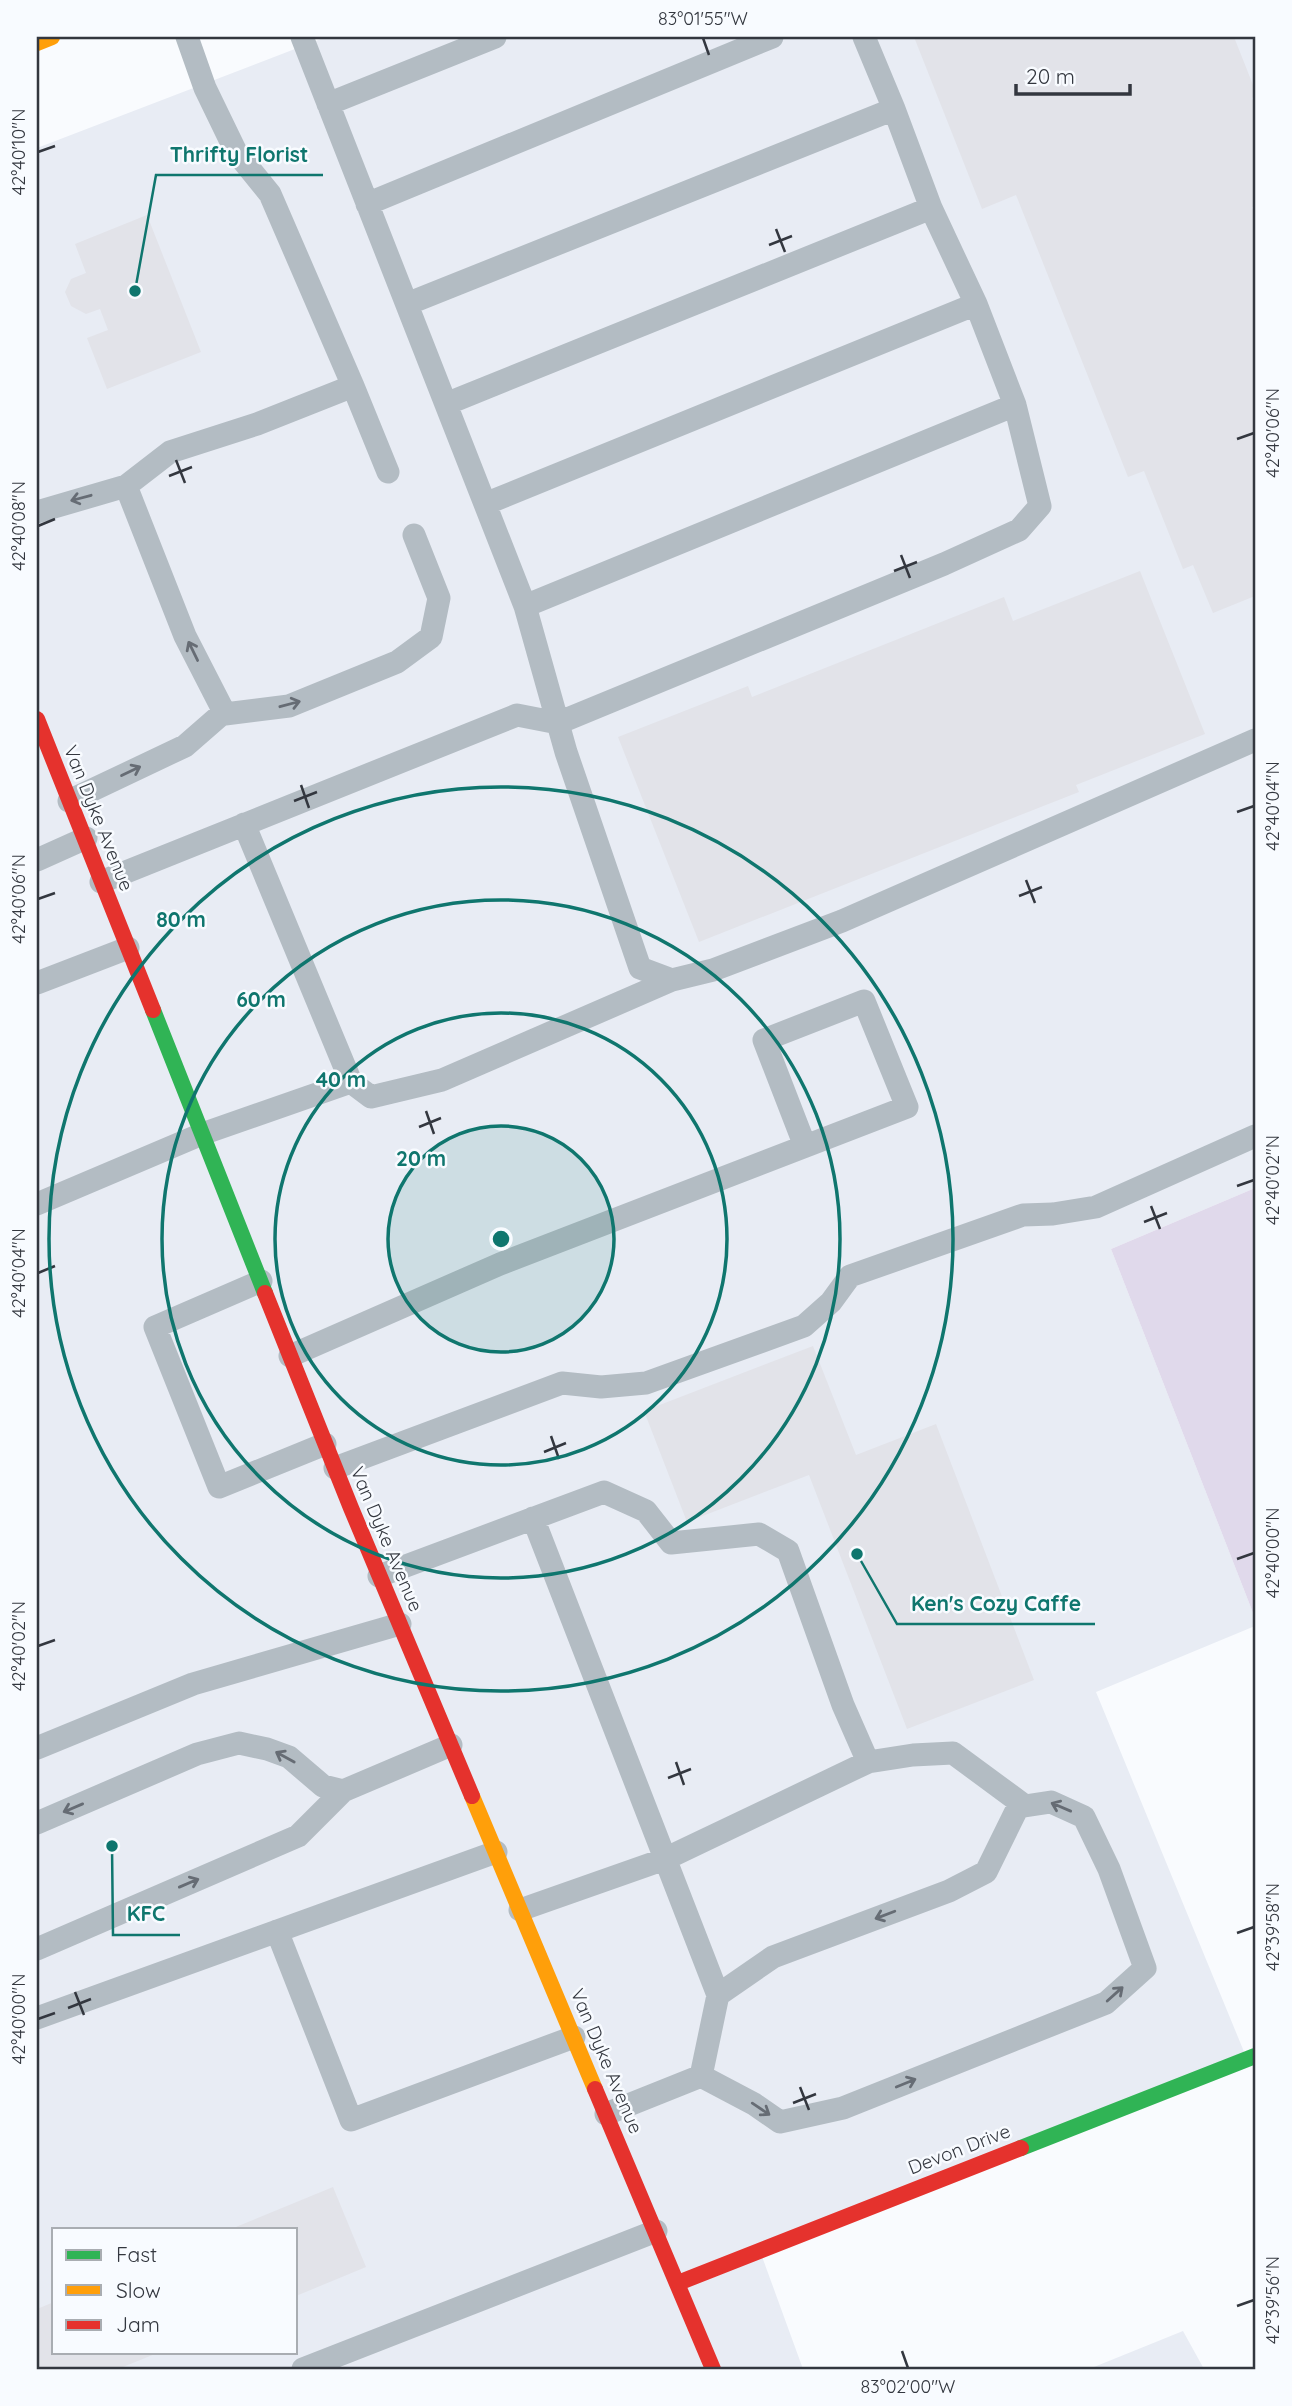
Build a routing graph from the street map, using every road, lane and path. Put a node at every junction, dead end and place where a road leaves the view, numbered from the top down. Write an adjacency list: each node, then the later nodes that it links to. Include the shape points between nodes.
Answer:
1 (52, 37): 7 (main road)
2 (187, 37): 14 (lane, via 236,152 270,194)
3 (302, 37): 8 (lane)
4 (495, 37): 8 (lane)
5 (772, 37): 10 (lane)
6 (864, 37): 9 (lane)
7 (37, 43)
8 (328, 104): 10 (lane)
9 (894, 109): 11 (lane); 12 (lane)
10 (367, 204): 12 (lane)
11 (931, 208): 13 (lane); 15 (lane)
12 (407, 304): 15 (lane)
13 (976, 304): 16 (lane); 19 (lane)
14 (353, 386): 17 (lane); 18 (lane, via 170,453)
15 (446, 404): 19 (lane)
16 (1015, 405): 22 (lane); 25 (lane, via 1040,506 1019,530)
17 (388, 472)
18 (126, 486): 20 (lane, one-way to 20); 23 (lane, one-way to 18, via 186,636)
19 (485, 503): 22 (lane)
20 (37, 512)
21 (414, 535): 23 (lane, one-way to 21, via 289,706 397,662 431,637 439,598)
22 (525, 606): 25 (lane)
23 (224, 712): 27 (lane, one-way to 23, via 184,746)
24 (37, 719): 27 (main road, Van Dyke Avenue)
25 (558, 723): 28 (lane, via 517,715); 33 (lane, via 640,968)
26 (1255, 740): 33 (lane, via 842,921 713,970)
27 (69, 801): 29 (main road, Van Dyke Avenue)
28 (244, 824): 31 (lane); 35 (lane)
29 (86, 838): 30 (lane); 31 (main road, Van Dyke Avenue)
30 (37, 860)
31 (101, 882): 32 (main road, Van Dyke Avenue)
32 (128, 948): 34 (lane); 36 (main road, Van Dyke Avenue)
33 (672, 980): 35 (lane, via 442,1080 371,1097)
34 (37, 983)
35 (351, 1082): 36 (lane)
36 (202, 1134): 39 (lane); 40 (main road, Van Dyke Avenue)
37 (1255, 1136): 43 (lane, via 1096,1207 1023,1215 850,1276 804,1326 686,1369 646,1383 601,1387 562,1383)
38 (805, 1146): 38 (lane, via 908,1107 863,1002 764,1040); 41 (lane, via 500,1264)
39 (37, 1204)
40 (261, 1281): 41 (main road, Van Dyke Avenue); 42 (lane, via 155,1326 160,1339 219,1487)
41 (290, 1356): 42 (main road, Van Dyke Avenue)
42 (325, 1444): 43 (main road, Van Dyke Avenue)
43 (335, 1468): 45 (main road, Van Dyke Avenue)
44 (533, 1518): 45 (lane); 49 (lane, via 604,1492 646,1511 671,1543 760,1534 788,1551); 54 (lane)
45 (379, 1576): 46 (main road, Van Dyke Avenue)
46 (400, 1625): 47 (main road, Van Dyke Avenue); 48 (lane, via 193,1684)
47 (451, 1745): 50 (lane); 53 (main road, Van Dyke Avenue)
48 (37, 1748)
49 (868, 1762): 51 (lane, via 953,1753); 54 (lane)
50 (343, 1791): 52 (lane, one-way to 52, via 323,1786 289,1757 239,1743 197,1754); 57 (lane, one-way to 50, via 298,1836)
51 (1025, 1806): 58 (lane, one-way to 58, via 1018,1807 986,1872 949,1891 773,1957); 62 (lane, one-way to 51, via 780,2122 843,2108 1106,2003 1145,1968 1109,1869 1084,1817 1051,1802)
52 (37, 1823)
53 (496, 1853): 55 (main road, Van Dyke Avenue); 56 (lane)
54 (665, 1859): 55 (lane); 58 (lane)
55 (520, 1910): 60 (main road, Van Dyke Avenue)
56 (277, 1931): 59 (lane); 60 (lane, via 351,2120)
57 (37, 1949)
58 (718, 1995): 62 (lane)
59 (37, 2018)
60 (574, 2037): 63 (main road, Van Dyke Avenue)
61 (1255, 2056): 65 (main road, Devon Drive)
62 (701, 2076): 63 (lane)
63 (606, 2114): 64 (main road, Van Dyke Avenue)
64 (656, 2231): 65 (main road, Van Dyke Avenue); 66 (lane)
65 (678, 2283): 67 (main road, Van Dyke Avenue)
66 (303, 2369)
67 (713, 2369)

